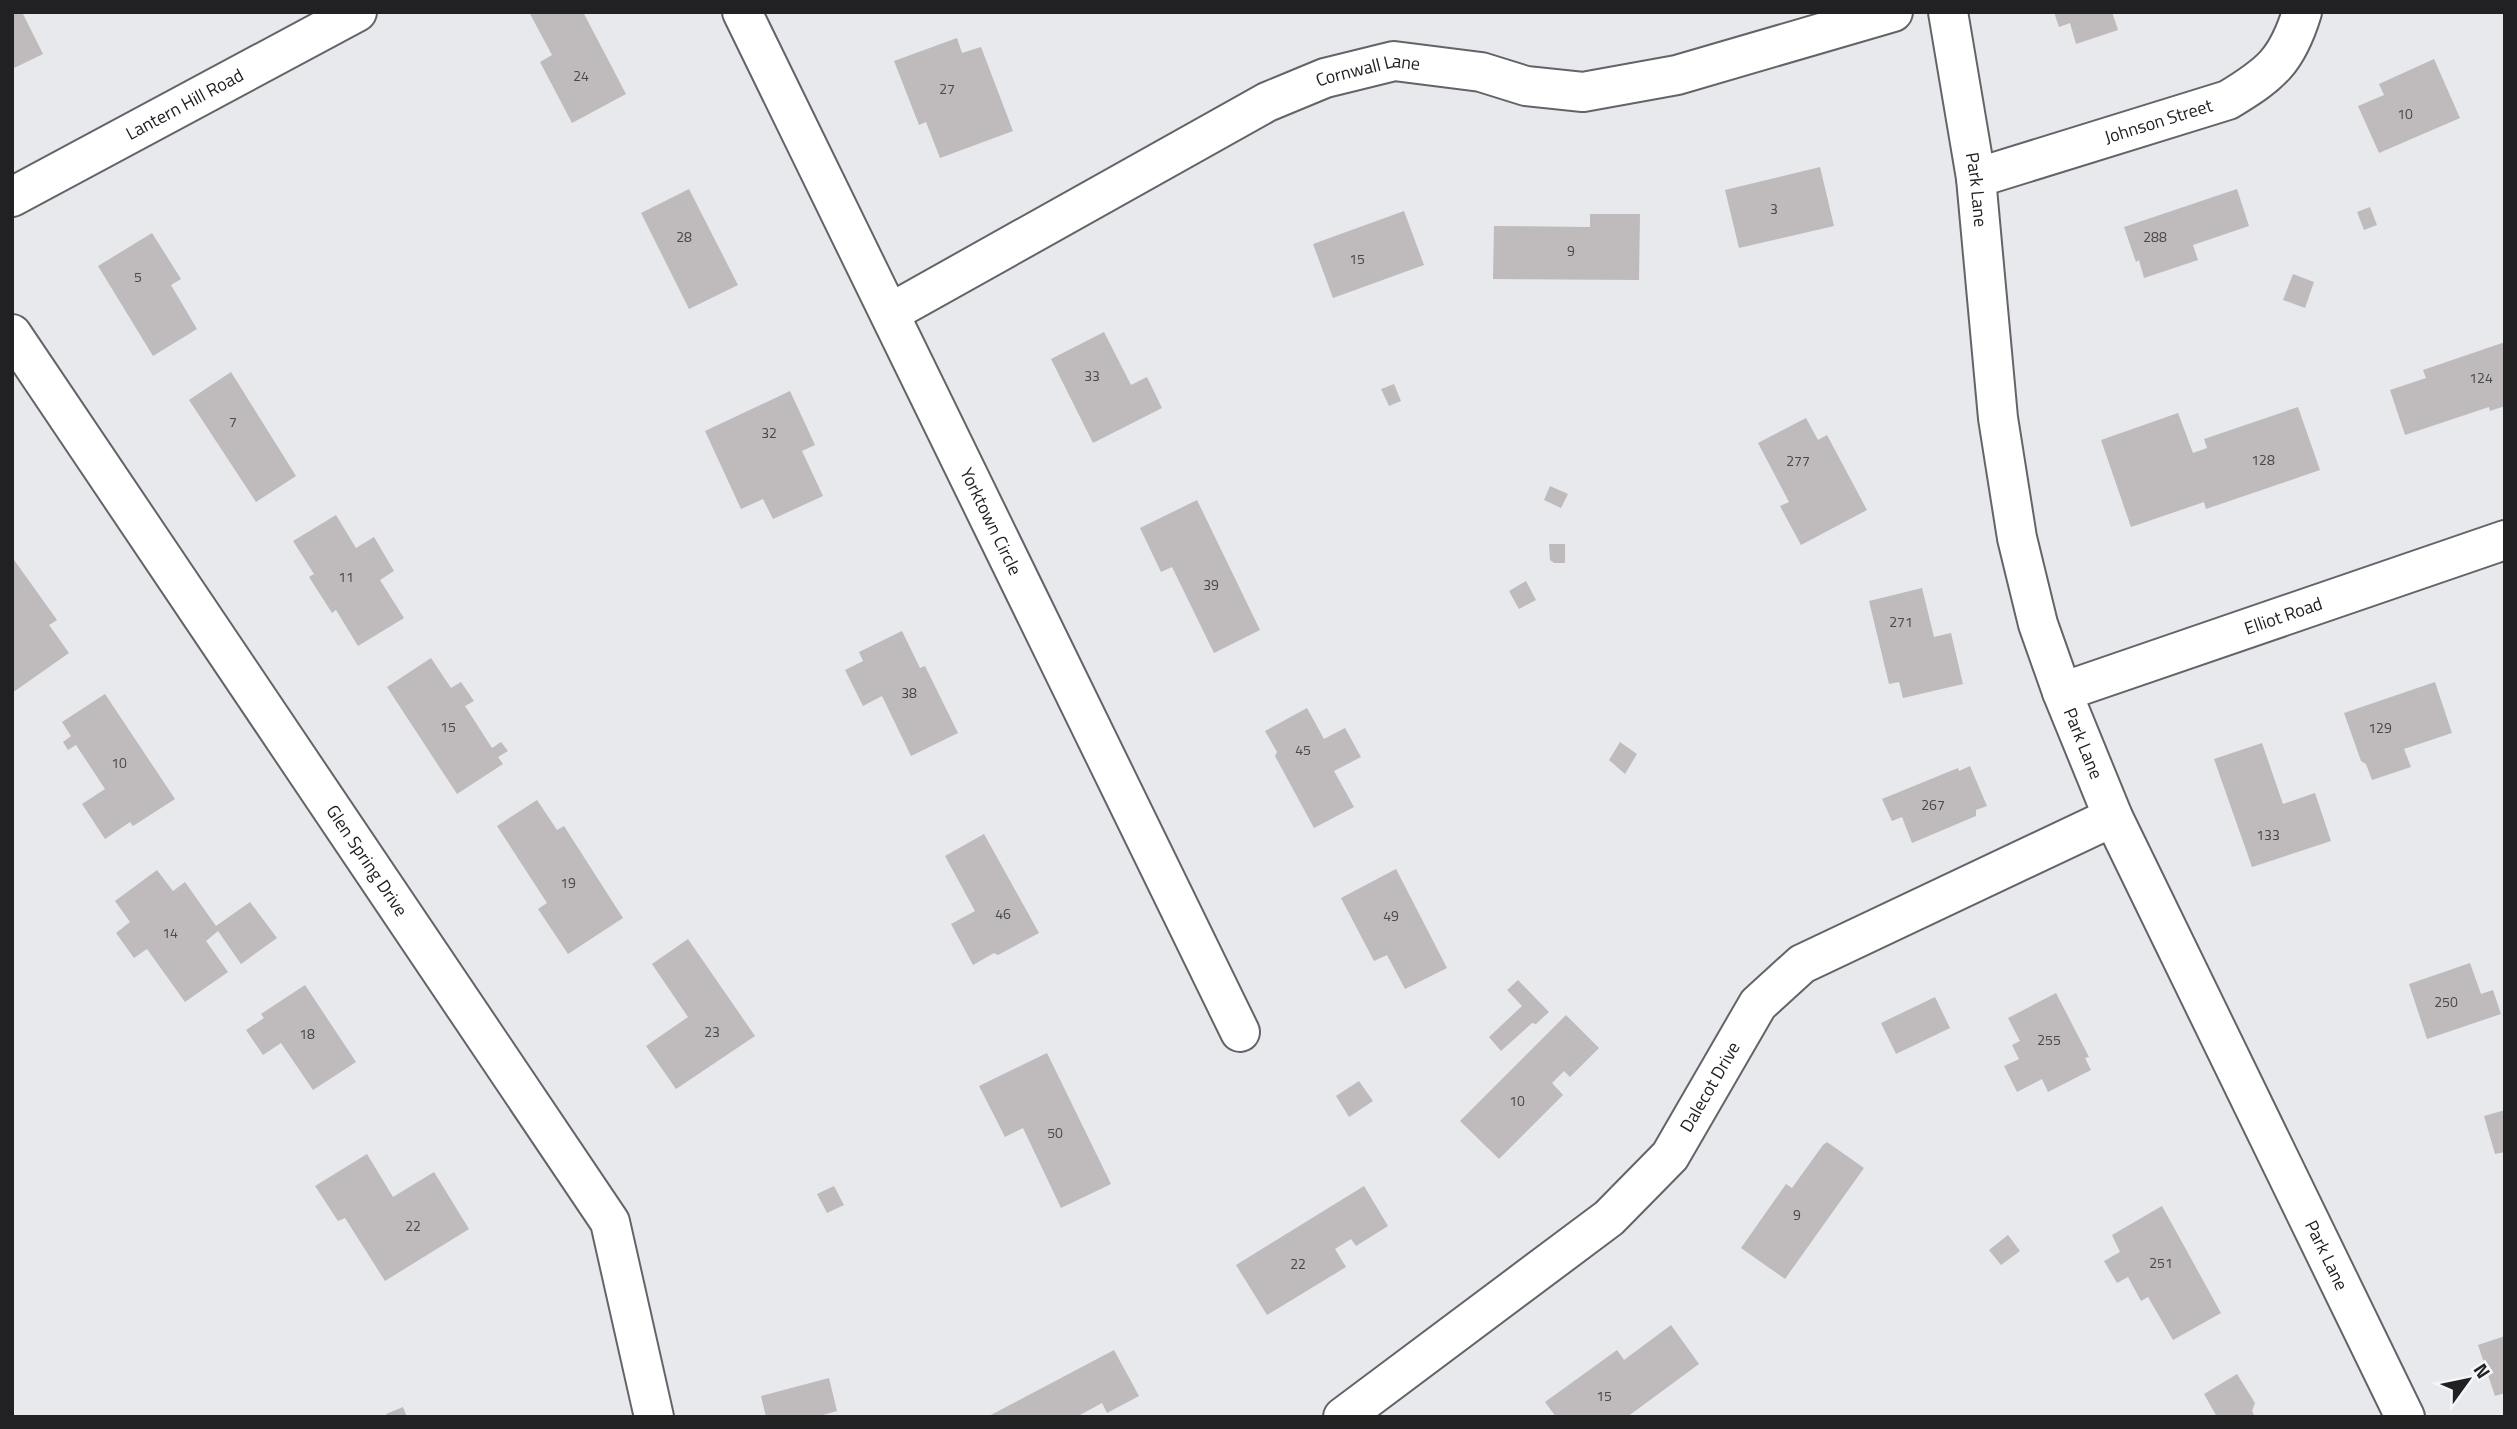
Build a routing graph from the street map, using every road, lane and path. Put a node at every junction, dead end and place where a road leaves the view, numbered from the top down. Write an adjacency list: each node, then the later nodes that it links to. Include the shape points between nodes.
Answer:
1 (357, 12): 7 (street, Lantern Hill Road)
2 (742, 12): 8 (street, Yorktown Circle)
3 (1893, 12): 8 (street, Cornwall Lane, via 1677,75 1583,92 1394,61 1325,78 1267,102)
4 (1948, 12): 6 (street, Park Lane)
5 (2302, 12): 6 (street, Johnson Street, via 2279,63 2228,100)
6 (1976, 178): 11 (street, Park Lane, via 1998,418 2017,538 2038,624)
7 (12, 197)
8 (890, 313): 13 (street, Yorktown Circle)
9 (12, 334): 14 (street, Glen Spring Drive, via 610,1222)
10 (2505, 540): 11 (street, Elliot Road)
11 (2062, 692): 12 (street, Park Lane)
12 (2113, 817): 15 (street, Dalecot Drive, via 1801,964 1758,1004 1670,1156 1609,1218); 16 (street, Park Lane)
13 (1240, 1032)
14 (654, 1417)
15 (1343, 1417)
16 (2405, 1417)

